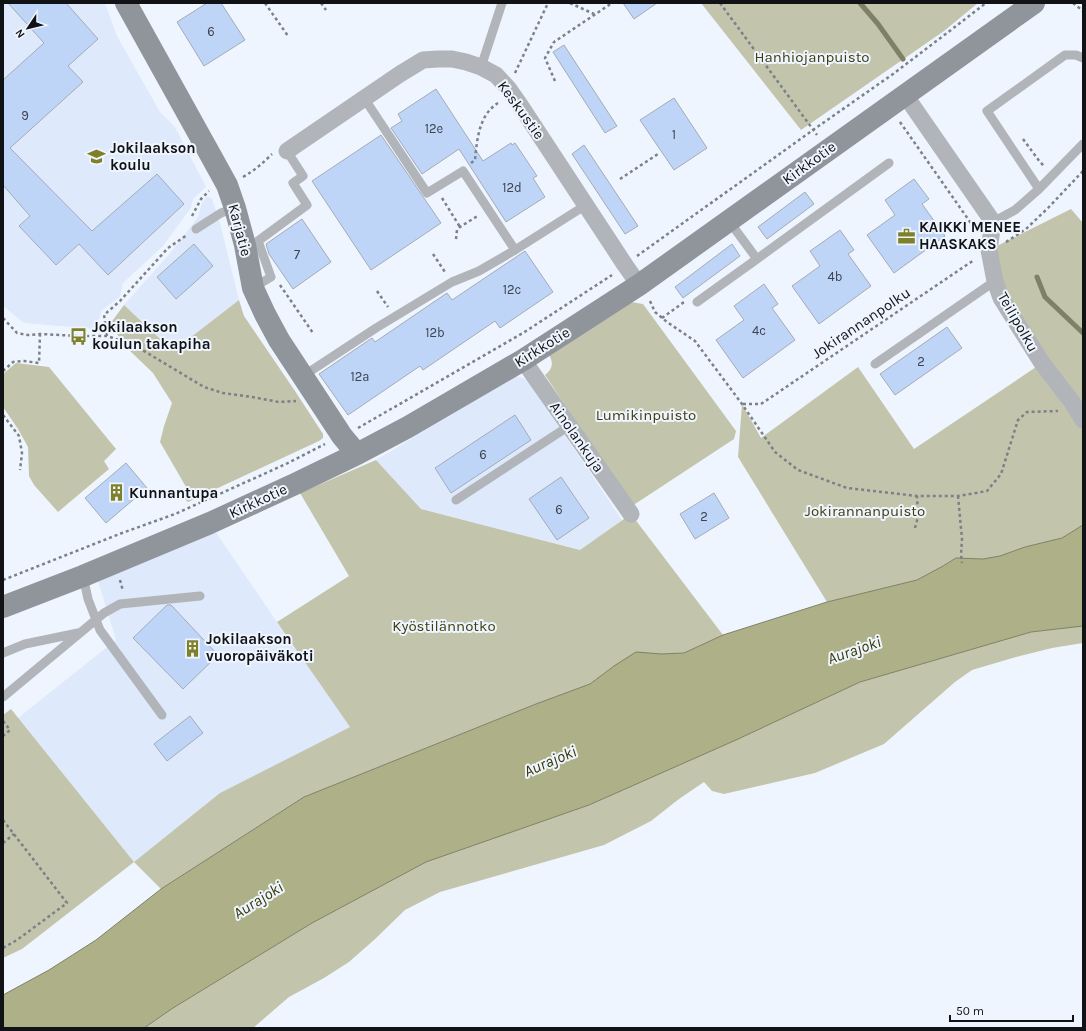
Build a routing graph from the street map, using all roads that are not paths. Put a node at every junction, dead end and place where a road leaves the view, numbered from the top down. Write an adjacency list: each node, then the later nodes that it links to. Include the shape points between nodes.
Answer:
1 (126, 3): 13 (street, Karjatie, via 211,156)
2 (502, 3): 5 (lane)
3 (1034, 3): 6 (street, Kirkkotie)
4 (1083, 58): 11 (lane, via 1076,55 1065,56 987,111)
5 (481, 67): 7 (street, Keskustie, via 452,59 423,60); 12 (street, Keskustie, via 496,75 508,88)
6 (905, 95): 14 (street, Kirkkotie); 15 (street)
7 (364, 98): 9 (street, Keskustie); 17 (lane, via 427,193 463,171)
8 (1083, 144): 11 (lane)
9 (287, 151): 20 (lane, via 303,176 293,184 307,206 258,241)
10 (889, 162): 18 (lane)
11 (1039, 189): 15 (lane, via 1015,210)
12 (586, 205): 17 (lane); 21 (street, Keskustie)
13 (235, 208): 16 (lane, via 221,213); 20 (street, Karjatie, via 245,245)
14 (729, 221): 18 (lane); 21 (street, Kirkkotie)
15 (993, 222): 19 (street, Teilipolku, via 989,250)
16 (196, 229)
17 (515, 250): 25 (lane, via 479,271 452,282)
18 (757, 259): 22 (lane)
19 (995, 281): 24 (lane); 26 (street, Teilipolku, via 1001,298 1042,363)
20 (262, 283): 25 (street, Karjatie, via 265,314)
21 (644, 291): 23 (street, Kirkkotie)
22 (697, 302)
23 (523, 360): 27 (street, Ainolankuja); 28 (street, Kirkkotie)
24 (875, 364)
25 (303, 376): 28 (street, Karjatie, via 342,436)
26 (1083, 420)
27 (569, 426): 29 (lane); 30 (street, Ainolankuja)
28 (357, 454): 31 (street, Kirkkotie, via 210,523)
29 (456, 500)
30 (631, 514)
31 (83, 576): 33 (street, Kirkkotie); 34 (lane)
32 (200, 596): 34 (lane, via 120,604)
33 (3, 607)
34 (96, 620): 35 (lane); 38 (lane, via 100,630)
35 (81, 632): 36 (lane, via 24,644); 37 (lane)
36 (3, 653)
37 (3, 696)
38 (162, 715)

